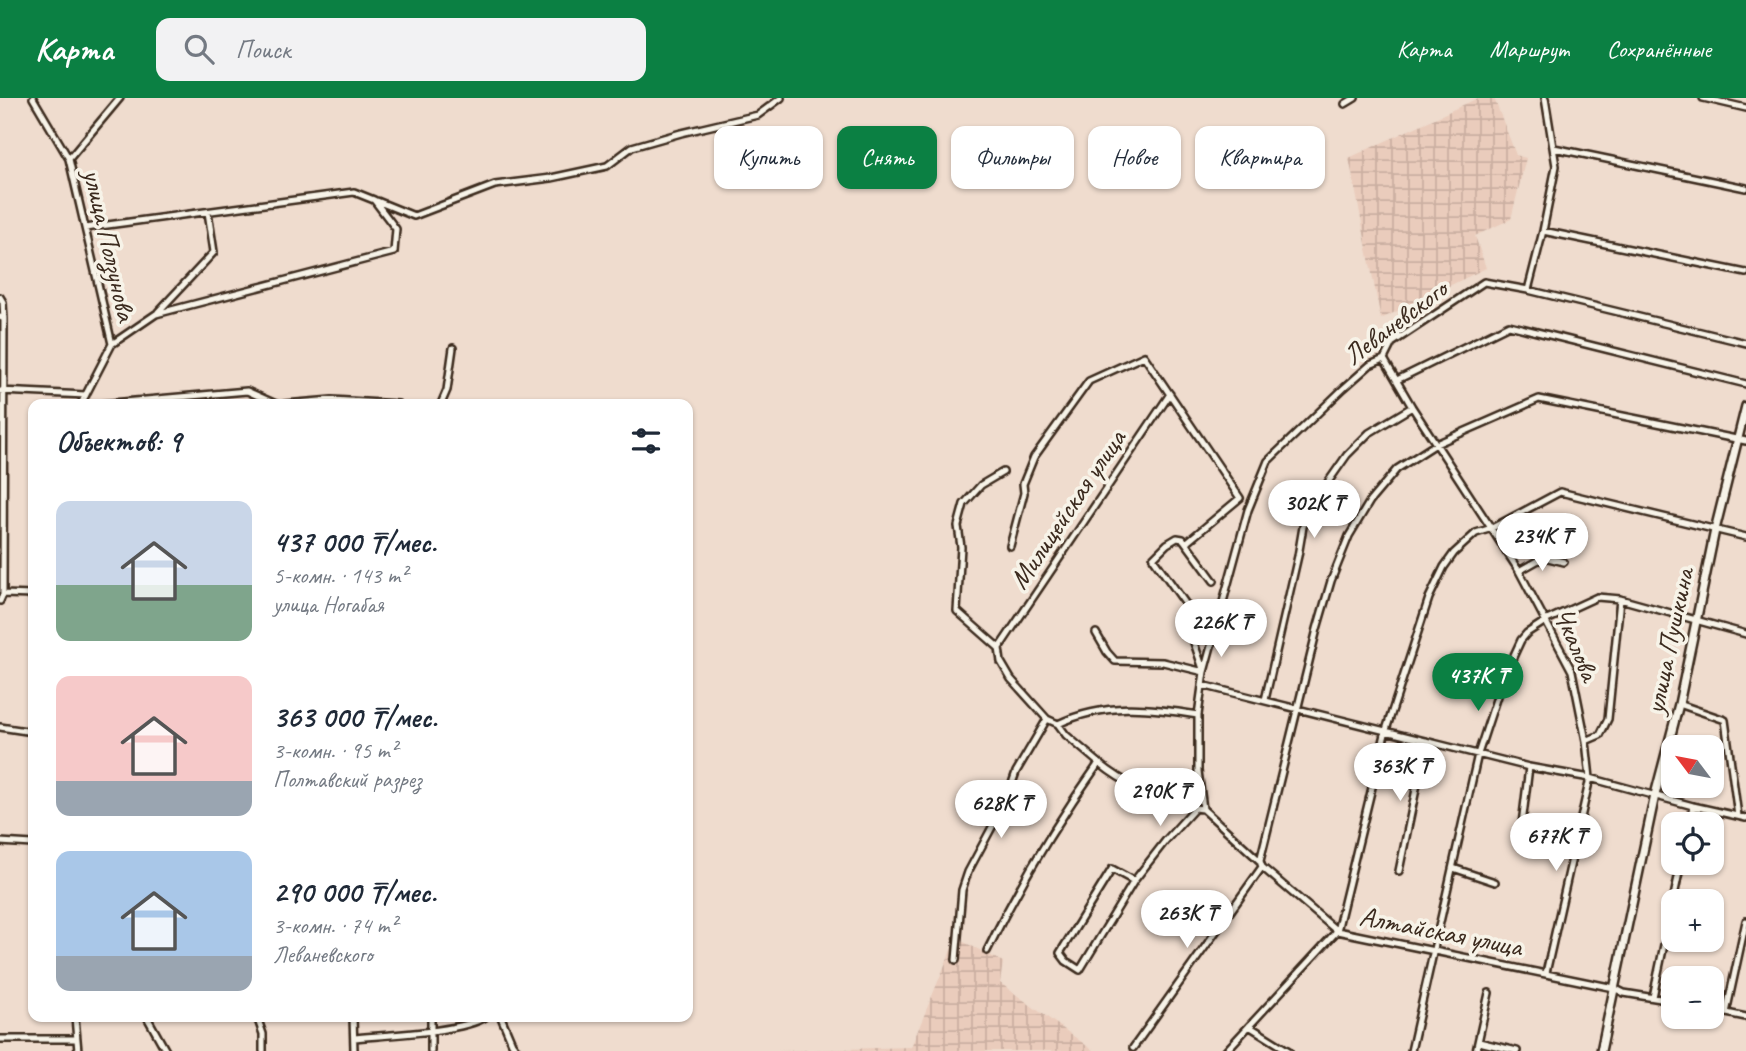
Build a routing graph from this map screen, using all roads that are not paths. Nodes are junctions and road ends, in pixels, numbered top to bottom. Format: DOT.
graph roads {
  1 [pos="33,98"];
  2 [pos="120,98"];
  3 [pos="781,98"];
  4 [pos="1356,98"];
  5 [pos="1545,98"];
  6 [pos="1703,98"];
  7 [pos="1345,104"];
  8 [pos="1746,107"];
  9 [pos="1554,148"];
  10 [pos="69,159"];
  11 [pos="1746,188"];
  12 [pos="374,201"];
  13 [pos="208,212"];
  14 [pos="85,228"];
  15 [pos="1543,231"];
  16 [pos="1746,273"];
  17 [pos="1528,290"];
  18 [pos="0,297"];
  19 [pos="156,314"];
  20 [pos="2,318"];
  21 [pos="1746,343"];
  22 [pos="112,344"];
  23 [pos="453,348"];
  24 [pos="1144,356"];
  25 [pos="1384,359"];
  26 [pos="1397,380"];
  27 [pos="1746,384"];
  28 [pos="2,391"];
  29 [pos="1170,394"];
  30 [pos="86,395"];
  31 [pos="84,399"];
  32 [pos="157,399"];
  33 [pos="265,399"];
  34 [pos="443,399"];
  35 [pos="1746,406"];
  36 [pos="1412,407"];
  37 [pos="1742,440"];
  38 [pos="1436,444"];
  39 [pos="1003,472"];
  40 [pos="1492,528"];
  41 [pos="1715,530"];
  42 [pos="1746,537"];
  43 [pos="1186,543"];
  44 [pos="1010,546"];
  45 [pos="1564,562"];
  46 [pos="1519,571"];
  47 [pos="1214,580"];
  48 [pos="28,595"];
  49 [pos="1,598"];
  50 [pos="1620,599"];
  51 [pos="1695,619"];
  52 [pos="1546,620"];
  53 [pos="1096,633"];
  54 [pos="1746,634"];
  55 [pos="999,648"];
  56 [pos="1204,672"];
  57 [pos="1202,685"];
  58 [pos="1265,700"];
  59 [pos="1679,704"];
  60 [pos="1298,710"];
  61 [pos="1198,715"];
  62 [pos="1047,719"];
  63 [pos="1058,724"];
  64 [pos="0,727"];
  65 [pos="1387,730"];
  66 [pos="28,731"];
  67 [pos="1426,741"];
  68 [pos="1587,741"];
  69 [pos="1478,754"];
  70 [pos="1099,763"];
  71 [pos="1529,767"];
  72 [pos="1590,778"];
  73 [pos="1655,795"];
  74 [pos="1693,806"];
  75 [pos="1195,808"];
  76 [pos="1203,809"];
  77 [pos="1692,812"];
  78 [pos="1738,816"];
  79 [pos="1746,818"];
  80 [pos="1522,824"];
  81 [pos="0,842"];
  82 [pos="28,844"];
  83 [pos="1261,864"];
  84 [pos="1453,868"];
  85 [pos="1399,871"];
  86 [pos="1133,881"];
  87 [pos="1495,883"];
  88 [pos="1746,921"];
  89 [pos="1336,931"];
  90 [pos="986,951"];
  91 [pos="1435,951"];
  92 [pos="1662,952"];
  93 [pos="956,960"];
  94 [pos="1546,973"];
  95 [pos="1614,988"];
  96 [pos="1489,993"];
  97 [pos="1653,997"];
  98 [pos="1661,999"];
  99 [pos="1726,1013"];
  100 [pos="1746,1017"];
  101 [pos="75,1022"];
  102 [pos="150,1022"];
  103 [pos="259,1022"];
  104 [pos="353,1022"];
  105 [pos="431,1022"];
  106 [pos="477,1022"];
  107 [pos="503,1022"];
  108 [pos="1249,1026"];
  109 [pos="431,1030"];
  110 [pos="354,1038"];
  111 [pos="0,1039"];
  112 [pos="76,1039"];
  113 [pos="1479,1042"];
  114 [pos="1133,1048"];
  115 [pos="78,1051"];
  116 [pos="166,1051"];
  117 [pos="263,1051"];
  118 [pos="354,1051"];
  119 [pos="431,1051"];
  120 [pos="518,1051"];
  121 [pos="1226,1051"];
  122 [pos="1289,1051"];
  123 [pos="1411,1051"];
  124 [pos="1476,1051"];
  125 [pos="1517,1051"];
  126 [pos="1601,1051"];
  1 -- 10 [label="street, улица Ползунова"];
  2 -- 10 [label="street"];
  3 -- 12 [label="street"];
  4 -- 7 [label="street"];
  5 -- 9 [label="street"];
  6 -- 8 [label="street"];
  9 -- 11 [label="street"];
  9 -- 15 [label="street"];
  10 -- 14 [label="street, улица Ползунова"];
  12 -- 13 [label="street"];
  12 -- 19 [label="street"];
  13 -- 14 [label="street"];
  13 -- 19 [label="street"];
  14 -- 22 [label="street, улица Ползунова"];
  15 -- 16 [label="street"];
  15 -- 17 [label="street"];
  17 -- 21 [label="street, Леваневского"];
  17 -- 25 [label="street, Леваневского"];
  18 -- 20 [label="street"];
  19 -- 22 [label="street"];
  20 -- 28 [label="street"];
  22 -- 30 [label="street, улица Ползунова"];
  23 -- 34 [label="street"];
  24 -- 29 [label="street, Леваневского"];
  24 -- 44 [label="street, Милицейская улица"];
  25 -- 26 [label="street, Чкалова"];
  25 -- 56 [label="street, Леваневского"];
  26 -- 27 [label="street"];
  26 -- 36 [label="street, Чкалова"];
  28 -- 30 [label="street"];
  28 -- 49 [label="street"];
  29 -- 43 [label="street, Леваневского"];
  29 -- 55 [label="street, Милицейская улица"];
  30 -- 31 [label="street, улица Ползунова"];
  32 -- 33 [label="street"];
  35 -- 37 [label="street, улица Пушкина"];
  36 -- 38 [label="street, Чкалова"];
  36 -- 58 [label="street"];
  37 -- 38 [label="street"];
  37 -- 41 [label="street, улица Пушкина"];
  38 -- 40 [label="street, Чкалова"];
  38 -- 60 [label="street"];
  39 -- 55 [label="street, Милицейская улица"];
  40 -- 41 [label="street"];
  40 -- 46 [label="street, Чкалова"];
  40 -- 65 [label="street"];
  41 -- 42 [label="street"];
  41 -- 51 [label="street, улица Пушкина"];
  43 -- 47 [label="street"];
  43 -- 56 [label="street, Леваневского"];
  45 -- 46 [label="street"];
  46 -- 52 [label="street, Чкалова"];
  48 -- 49 [label="street"];
  50 -- 51 [label="street"];
  50 -- 52 [label="street"];
  50 -- 68 [label="street"];
  51 -- 54 [label="street"];
  51 -- 59 [label="street, улица Пушкина"];
  52 -- 68 [label="street, Чкалова"];
  52 -- 69 [label="street"];
  53 -- 56 [label="street"];
  55 -- 62 [label="street, Милицейская улица"];
  56 -- 57 [label="street, Леваневского"];
  57 -- 58 [label="street"];
  57 -- 61 [label="street, Леваневского"];
  58 -- 60 [label="street"];
  59 -- 73 [label="street, улица Пушкина"];
  59 -- 78 [label="street"];
  60 -- 65 [label="street"];
  60 -- 83 [label="street"];
  61 -- 63 [label="street"];
  61 -- 76 [label="street, Леваневского"];
  62 -- 63 [label="street"];
  62 -- 93 [label="street"];
  63 -- 70 [label="street"];
  64 -- 66 [label="street"];
  65 -- 67 [label="street"];
  65 -- 89 [label="street"];
  67 -- 69 [label="street"];
  67 -- 85 [label="street"];
  68 -- 72 [label="street, Чкалова"];
  69 -- 71 [label="street"];
  69 -- 84 [label="street"];
  70 -- 75 [label="street"];
  70 -- 90 [label="street"];
  71 -- 72 [label="street"];
  71 -- 80 [label="street"];
  72 -- 73 [label="street"];
  72 -- 94 [label="street, Чкалова"];
  73 -- 74 [label="street"];
  73 -- 95 [label="street, улица Пушкина"];
  74 -- 77 [label="street"];
  74 -- 78 [label="street"];
  75 -- 76 [label="street"];
  75 -- 86 [label="street"];
  76 -- 83 [label="street, Алтайская улица"];
  78 -- 79 [label="street"];
  81 -- 82 [label="street"];
  83 -- 89 [label="street, Алтайская улица"];
  83 -- 114 [label="street"];
  84 -- 87 [label="street"];
  84 -- 91 [label="street"];
  86 -- 86 [label="street"];
  88 -- 99 [label="street"];
  89 -- 91 [label="street, Алтайская улица"];
  89 -- 108 [label="street"];
  91 -- 94 [label="street, Алтайская улица"];
  91 -- 123 [label="street"];
  92 -- 97 [label="street"];
  94 -- 95 [label="street, Алтайская улица"];
  95 -- 97 [label="street, Алтайская улица"];
  95 -- 126 [label="street, улица Пушкина"];
  96 -- 113 [label="street"];
  97 -- 98 [label="street, Алтайская улица"];
  99 -- 100 [label="street"];
  101 -- 112 [label="street"];
  102 -- 116 [label="street"];
  103 -- 117 [label="street"];
  104 -- 110 [label="street"];
  105 -- 109 [label="street"];
  106 -- 109 [label="street"];
  107 -- 120 [label="street"];
  108 -- 121 [label="street"];
  108 -- 122 [label="street"];
  109 -- 110 [label="street"];
  109 -- 119 [label="street"];
  110 -- 118 [label="street"];
  111 -- 112 [label="street"];
  112 -- 115 [label="street"];
  113 -- 124 [label="street"];
  113 -- 125 [label="street"];
}
